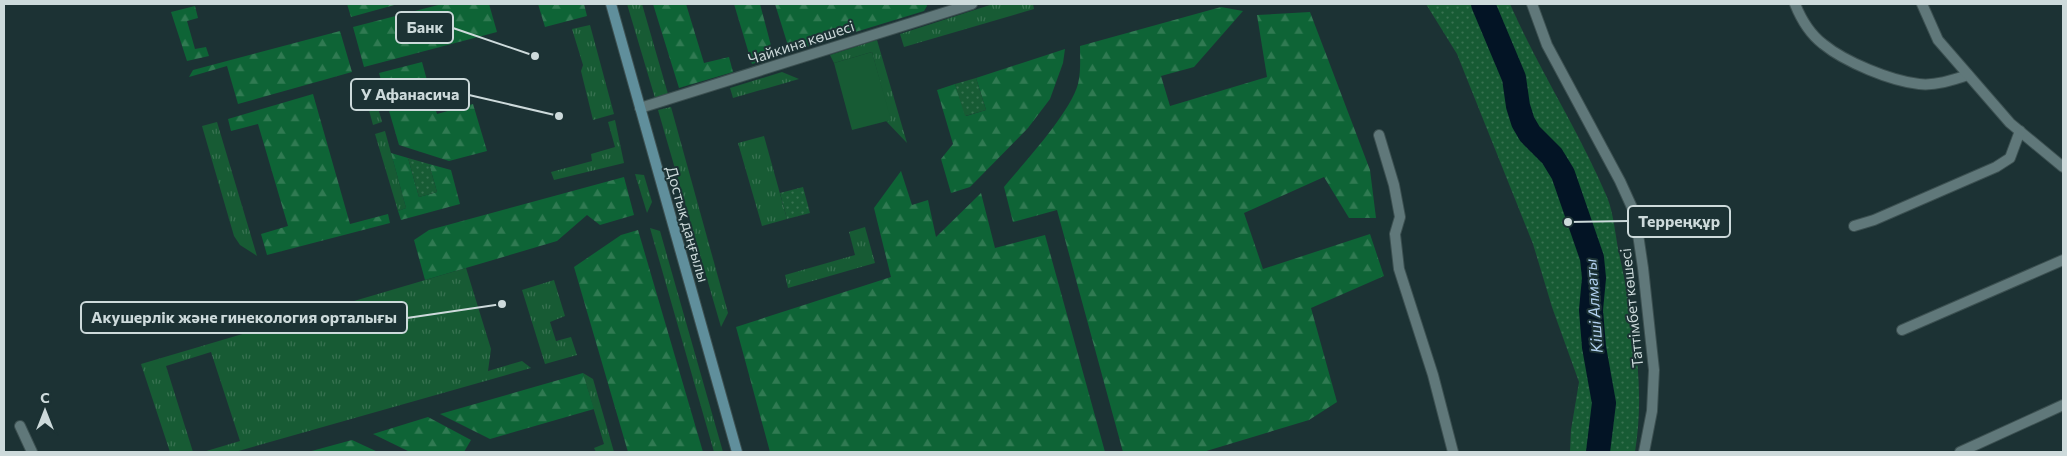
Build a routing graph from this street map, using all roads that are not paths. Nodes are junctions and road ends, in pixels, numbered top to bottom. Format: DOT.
graph roads {
  1 [pos="611,4"];
  2 [pos="972,4"];
  3 [pos="1532,4"];
  4 [pos="1795,4"];
  5 [pos="1922,4"];
  6 [pos="1968,75"];
  7 [pos="640,108"];
  8 [pos="2020,132"];
  9 [pos="1379,136"];
  10 [pos="2063,167"];
  11 [pos="1854,226"];
  12 [pos="2063,260"];
  13 [pos="1902,330"];
  14 [pos="2063,405"];
  15 [pos="20,426"];
  16 [pos="32,452"];
  17 [pos="737,452"];
  18 [pos="1453,452"];
  19 [pos="1644,452"];
  20 [pos="1960,452"];
  1 -- 7 [label="main road, Достық даңғылы"];
  2 -- 7 [label="street, Чайкина көшесі"];
  3 -- 19 [label="street, Таттімбет көшесі"];
  4 -- 6 [label="street"];
  5 -- 6 [label="street"];
  6 -- 8 [label="street"];
  7 -- 17 [label="main road, Достық даңғылы"];
  8 -- 10 [label="street"];
  8 -- 11 [label="street"];
  9 -- 18 [label="street"];
  12 -- 13 [label="street"];
  14 -- 20 [label="street"];
  15 -- 16 [label="street"];
}
